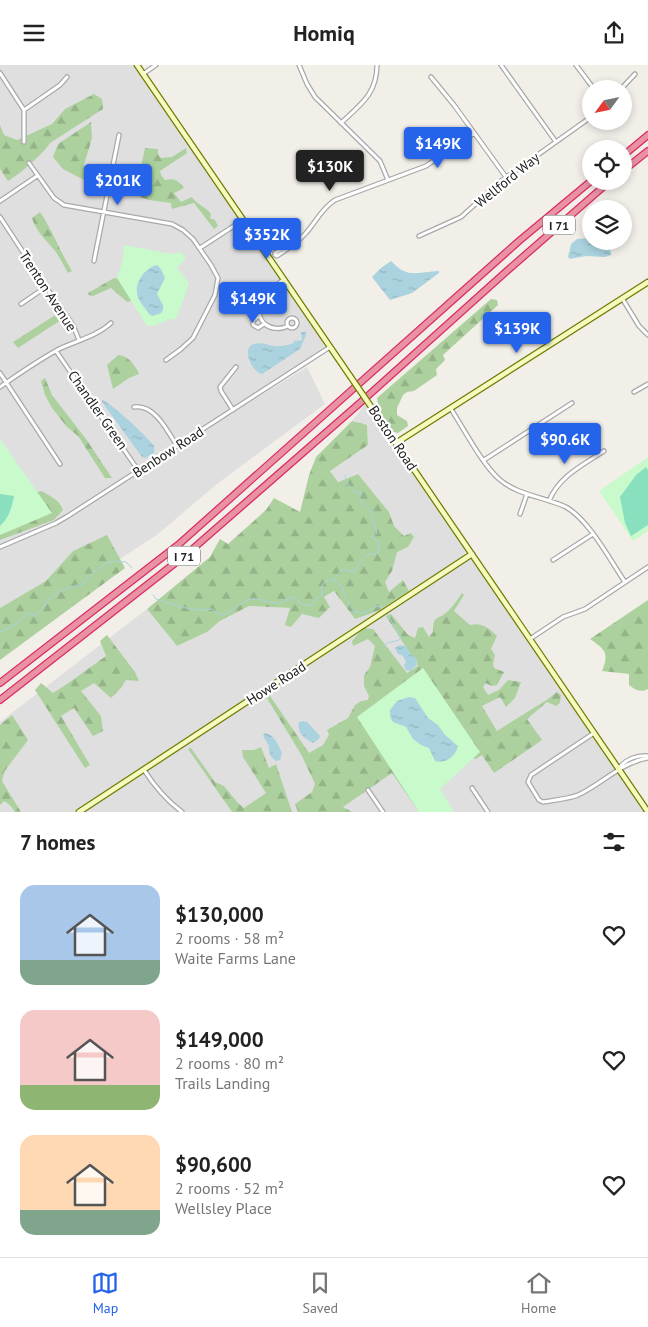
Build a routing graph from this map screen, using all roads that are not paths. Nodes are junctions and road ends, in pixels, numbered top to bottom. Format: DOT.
graph roads {
  1 [pos="137,65"];
  2 [pos="156,65"];
  3 [pos="299,65"];
  4 [pos="377,65"];
  5 [pos="501,65"];
  6 [pos="576,65"];
  7 [pos="0,73"];
  8 [pos="143,74"];
  9 [pos="635,74"];
  10 [pos="67,77"];
  11 [pos="431,77"];
  12 [pos="587,80"];
  13 [pos="629,80"];
  14 [pos="24,110"];
  15 [pos="341,123"];
  16 [pos="582,123"];
  17 [pos="474,133"];
  18 [pos="119,135"];
  19 [pos="648,135"];
  20 [pos="24,142"];
  21 [pos="556,142"];
  22 [pos="632,148"];
  23 [pos="648,151"];
  24 [pos="29,163"];
  25 [pos="632,164"];
  26 [pos="37,176"];
  27 [pos="506,177"];
  28 [pos="388,180"];
  29 [pos="582,189"];
  30 [pos="600,190"];
  31 [pos="0,201"];
  32 [pos="104,213"];
  33 [pos="0,217"];
  34 [pos="243,219"];
  35 [pos="419,236"];
  36 [pos="200,248"];
  37 [pos="270,259"];
  38 [pos="94,261"];
  39 [pos="285,281"];
  40 [pos="648,282"];
  41 [pos="46,287"];
  42 [pos="622,299"];
  43 [pos="21,303"];
  44 [pos="259,316"];
  45 [pos="111,323"];
  46 [pos="264,324"];
  47 [pos="288,326"];
  48 [pos="648,335"];
  49 [pos="79,340"];
  50 [pos="330,347"];
  51 [pos="56,351"];
  52 [pos="166,360"];
  53 [pos="236,367"];
  54 [pos="0,373"];
  55 [pos="6,383"];
  56 [pos="648,384"];
  57 [pos="0,387"];
  58 [pos="634,393"];
  59 [pos="572,403"];
  60 [pos="134,407"];
  61 [pos="451,409"];
  62 [pos="233,410"];
  63 [pos="396,443"];
  64 [pos="177,446"];
  65 [pos="604,451"];
  66 [pos="484,460"];
  67 [pos="60,464"];
  68 [pos="138,471"];
  69 [pos="527,493"];
  70 [pos="549,501"];
  71 [pos="520,514"];
  72 [pos="593,534"];
  73 [pos="0,547"];
  74 [pos="472,554"];
  75 [pos="553,561"];
  76 [pos="648,567"];
  77 [pos="625,582"];
  78 [pos="530,639"];
  79 [pos="0,683"];
  80 [pos="0,700"];
  81 [pos="595,733"];
  82 [pos="648,757"];
  83 [pos="619,769"];
  84 [pos="144,770"];
  85 [pos="472,788"];
  86 [pos="368,790"];
  87 [pos="88,809"];
  88 [pos="646,811"];
  89 [pos="79,812"];
  90 [pos="182,812"];
  91 [pos="383,812"];
  92 [pos="488,812"];
  1 -- 8 [label="street, Boston Road"];
  2 -- 8 [label="street"];
  3 -- 15 [label="street"];
  4 -- 15 [label="street"];
  5 -- 21 [label="street"];
  6 -- 12 [label="street"];
  7 -- 14 [label="street"];
  8 -- 34 [label="street, Boston Road"];
  9 -- 13 [label="street"];
  10 -- 14 [label="street"];
  11 -- 17 [label="street"];
  14 -- 20 [label="street"];
  15 -- 28 [label="street"];
  16 -- 21 [label="street, Wellford Way"];
  17 -- 27 [label="street"];
  17 -- 28 [label="street"];
  18 -- 32 [label="street"];
  19 -- 22 [label="highway"];
  21 -- 27 [label="street, Wellford Way"];
  23 -- 25 [label="highway"];
  24 -- 26 [label="street"];
  26 -- 31 [label="street"];
  26 -- 32 [label="street"];
  27 -- 35 [label="street, Wellford Way"];
  28 -- 37 [label="street"];
  29 -- 79 [label="highway, I 71"];
  30 -- 80 [label="highway, I 71"];
  32 -- 36 [label="street"];
  32 -- 38 [label="street"];
  33 -- 41 [label="street, Trenton Avenue"];
  34 -- 36 [label="street"];
  34 -- 37 [label="street, Boston Road"];
  36 -- 52 [label="street"];
  37 -- 39 [label="street, Boston Road"];
  39 -- 44 [label="street"];
  39 -- 50 [label="street, Boston Road"];
  40 -- 42 [label="street"];
  41 -- 43 [label="street"];
  41 -- 49 [label="street, Trenton Avenue"];
  42 -- 48 [label="street"];
  42 -- 61 [label="street"];
  44 -- 46 [label="street"];
  44 -- 46 [label="street"];
  45 -- 49 [label="street"];
  46 -- 47 [label="street"];
  49 -- 51 [label="street"];
  50 -- 62 [label="street, Benbow Road"];
  50 -- 63 [label="street, Boston Road, bridge"];
  51 -- 55 [label="street"];
  51 -- 68 [label="street, Chandler Green"];
  53 -- 62 [label="street"];
  54 -- 55 [label="street"];
  55 -- 57 [label="street"];
  55 -- 67 [label="street"];
  56 -- 58 [label="street"];
  59 -- 66 [label="street"];
  60 -- 64 [label="street"];
  61 -- 63 [label="street"];
  61 -- 66 [label="street"];
  62 -- 64 [label="street, Benbow Road"];
  63 -- 74 [label="street, Boston Road"];
  64 -- 68 [label="street, Benbow Road"];
  65 -- 70 [label="street"];
  66 -- 69 [label="street"];
  68 -- 73 [label="street, Benbow Road"];
  69 -- 70 [label="street"];
  69 -- 71 [label="street"];
  70 -- 72 [label="street"];
  72 -- 75 [label="street"];
  72 -- 77 [label="street"];
  74 -- 78 [label="street, Boston Road"];
  74 -- 84 [label="street, Howe Road"];
  76 -- 77 [label="street"];
  77 -- 78 [label="street"];
  78 -- 81 [label="street, Boston Road"];
  81 -- 83 [label="street, Boston Road"];
  81 -- 83 [label="street"];
  82 -- 83 [label="street"];
  83 -- 88 [label="street, Boston Road"];
  84 -- 87 [label="street, Howe Road"];
  84 -- 90 [label="street"];
  85 -- 92 [label="street"];
  86 -- 91 [label="street"];
  87 -- 89 [label="street, Howe Road"];
}
